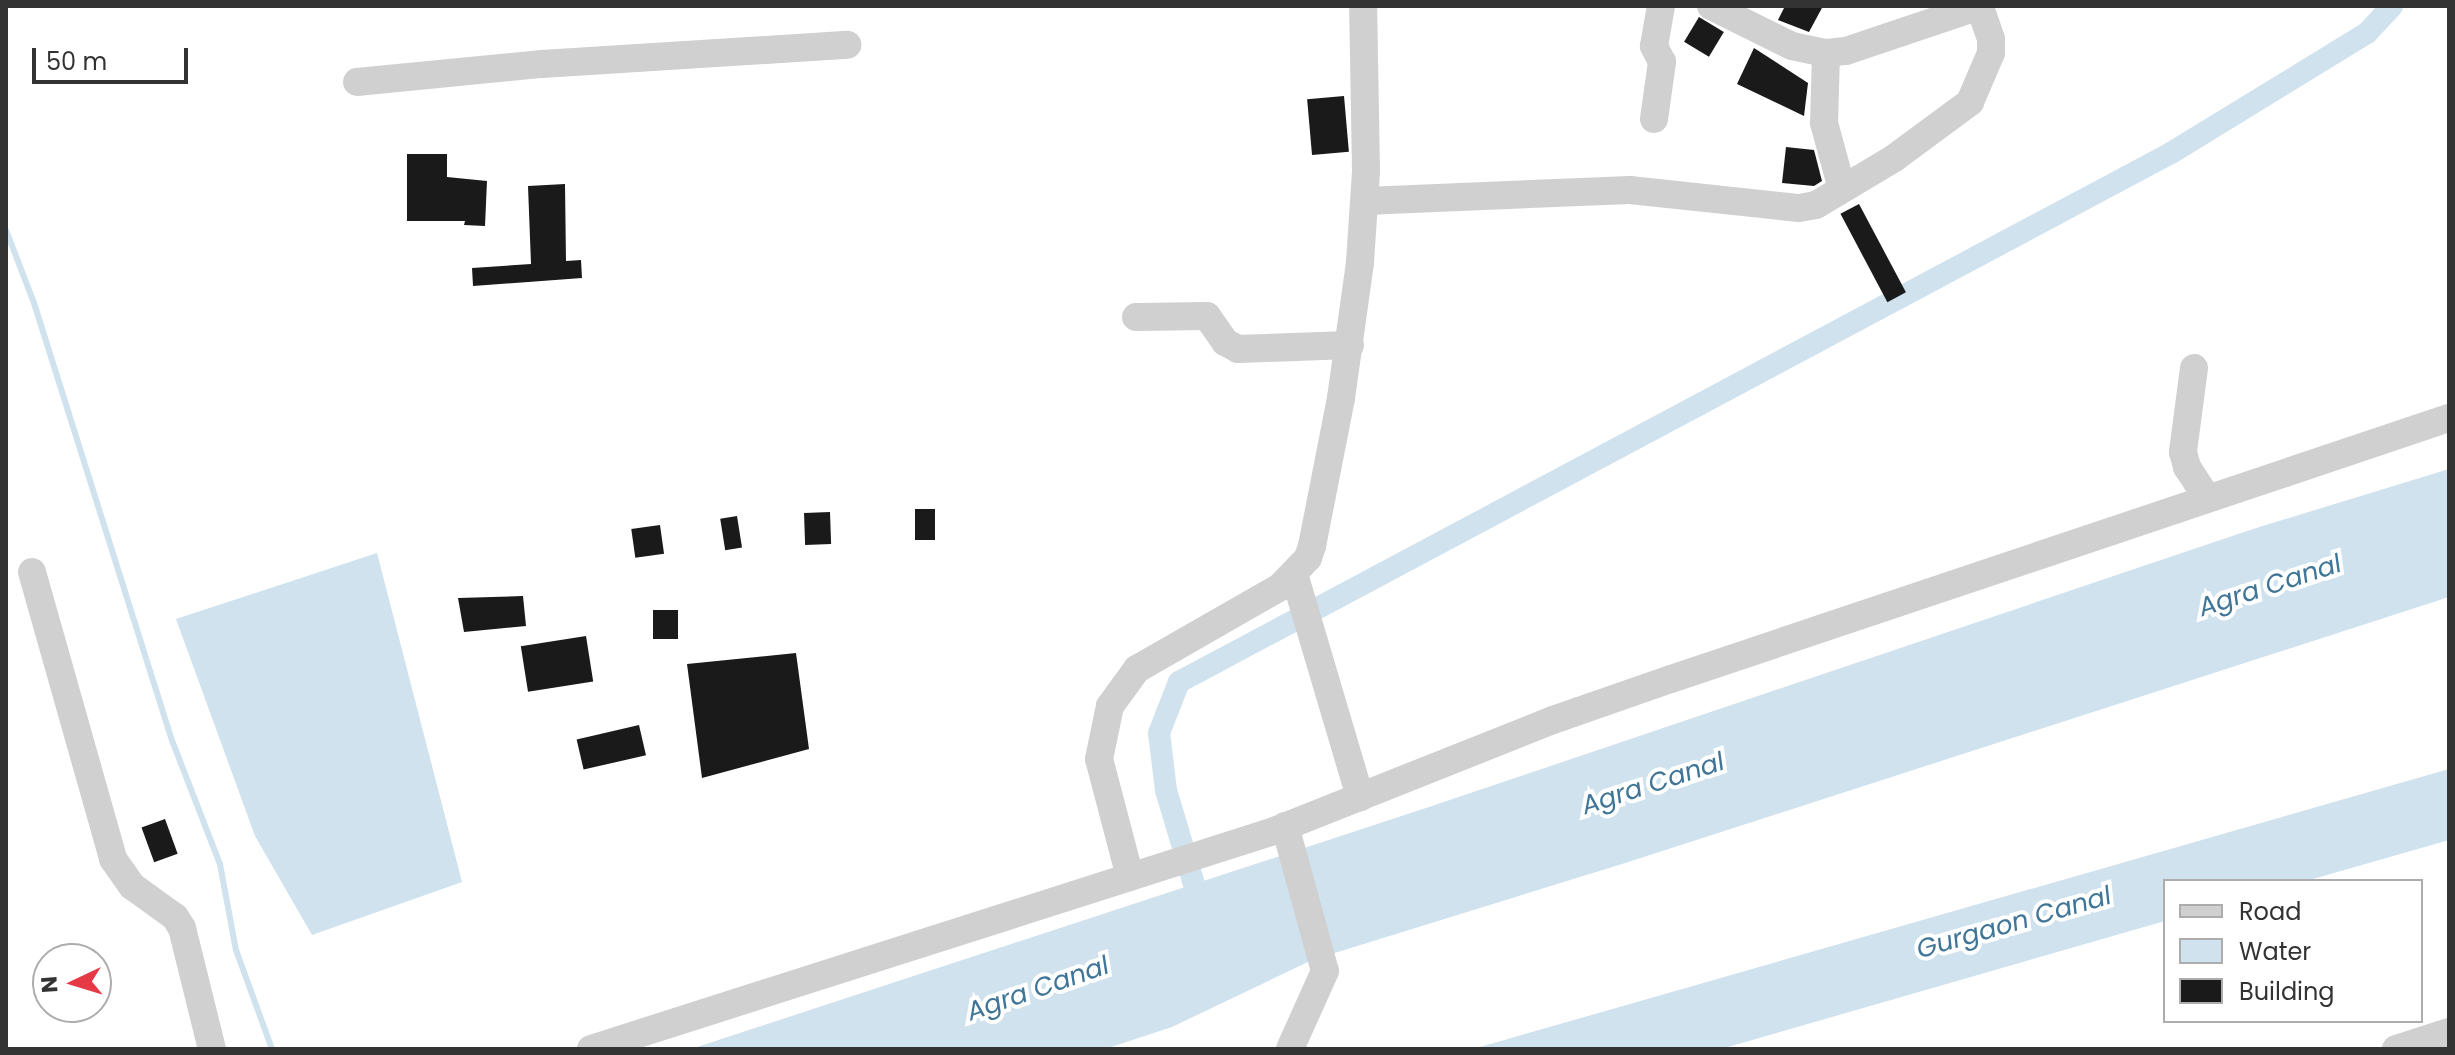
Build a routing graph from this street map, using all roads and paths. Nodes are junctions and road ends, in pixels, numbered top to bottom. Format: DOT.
graph roads {
  1 [pos="1363,6"];
  2 [pos="1661,6"];
  3 [pos="1711,6"];
  4 [pos="1980,6"];
  5 [pos="847,45"];
  6 [pos="1826,53"];
  7 [pos="357,82"];
  8 [pos="1654,119"];
  9 [pos="1842,189"];
  10 [pos="1365,201"];
  11 [pos="1136,317"];
  12 [pos="1350,345"];
  13 [pos="2194,368"];
  14 [pos="2449,418"];
  15 [pos="2207,498"];
  16 [pos="32,572"];
  17 [pos="1294,574"];
  18 [pos="1360,797"];
  19 [pos="1285,826"];
  20 [pos="1130,877"];
  21 [pos="2449,1032"];
  22 [pos="212,1049"];
  23 [pos="591,1049"];
  24 [pos="1290,1049"];
  25 [pos="2396,1049"];
  1 -- 10 [label="street"];
  2 -- 8 [label="street"];
  3 -- 6 [label="street"];
  4 -- 6 [label="street"];
  4 -- 9 [label="street"];
  5 -- 7 [label="street"];
  6 -- 9 [label="street"];
  9 -- 10 [label="street"];
  10 -- 12 [label="street"];
  11 -- 12 [label="street"];
  12 -- 17 [label="street"];
  13 -- 15 [label="street"];
  14 -- 15 [label="street"];
  15 -- 18 [label="street"];
  16 -- 22 [label="street"];
  17 -- 18 [label="street"];
  17 -- 20 [label="street"];
  18 -- 19 [label="street"];
  19 -- 20 [label="street"];
  19 -- 24 [label="street"];
  20 -- 23 [label="street"];
  21 -- 25 [label="street"];
}
